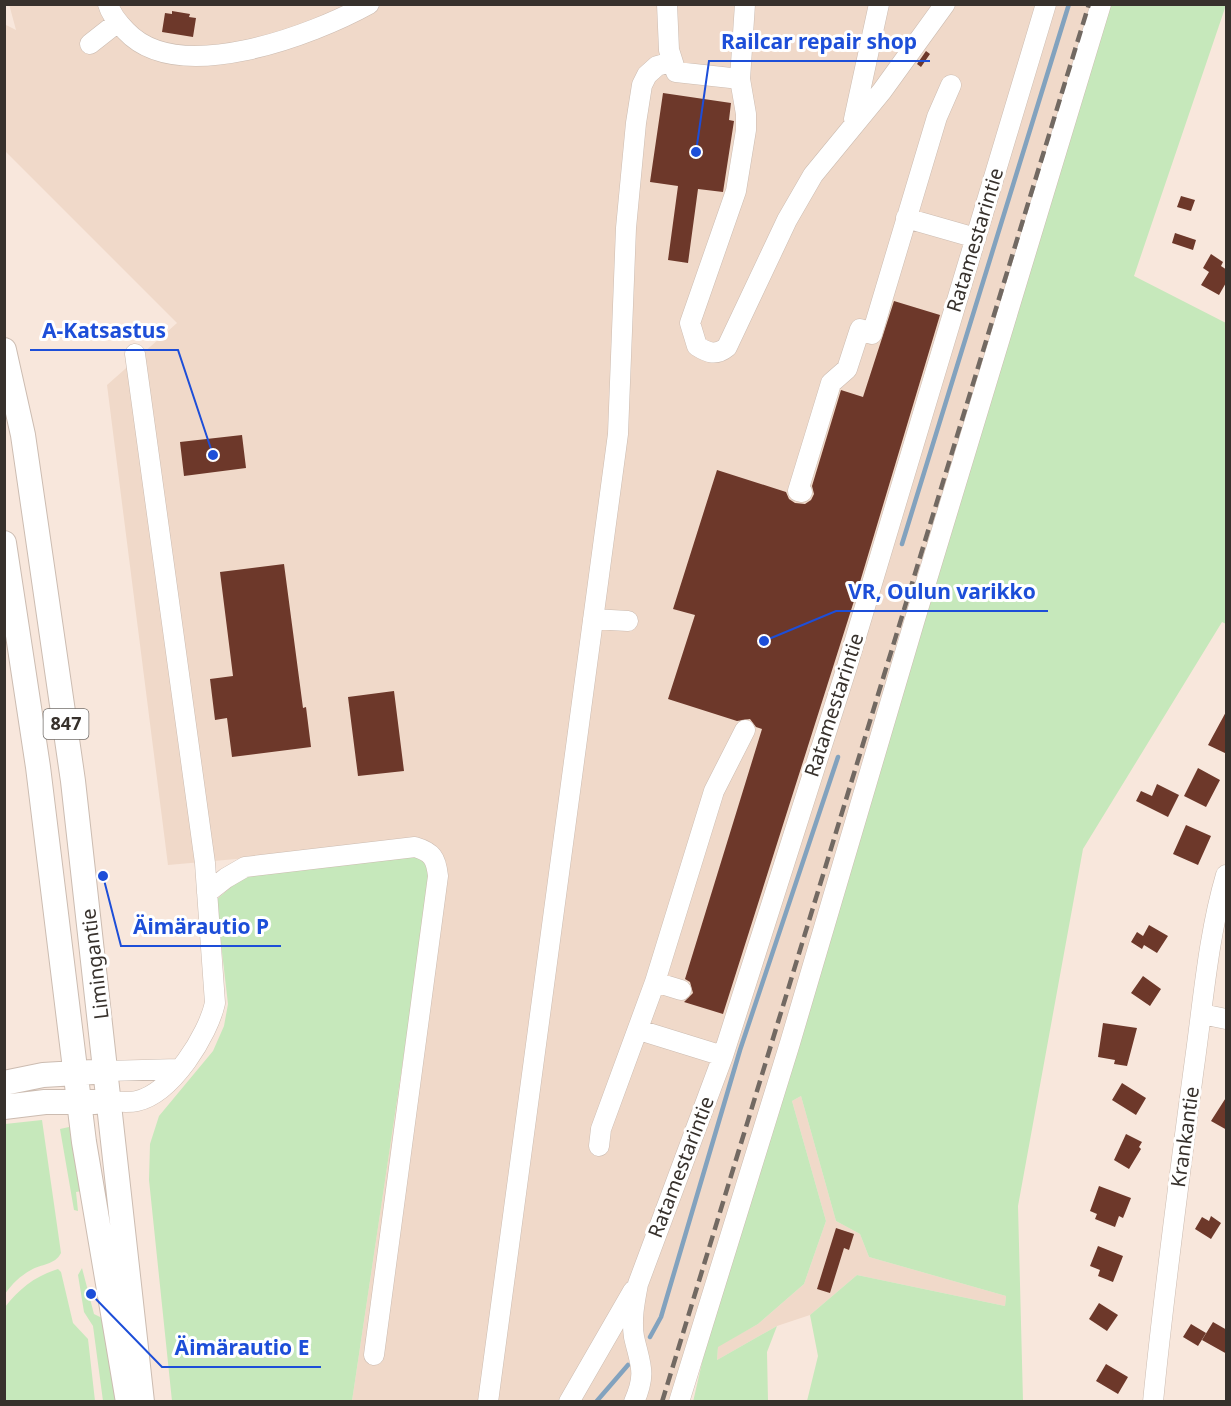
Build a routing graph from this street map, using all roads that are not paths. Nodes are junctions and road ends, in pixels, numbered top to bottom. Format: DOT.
graph roads {
  1 [pos="108,4"];
  2 [pos="369,4"];
  3 [pos="667,4"];
  4 [pos="745,4"];
  5 [pos="879,4"];
  6 [pos="945,4"];
  7 [pos="1046,4"];
  8 [pos="1101,4"];
  9 [pos="117,22"];
  10 [pos="90,44"];
  11 [pos="671,62"];
  12 [pos="740,79"];
  13 [pos="951,85"];
  14 [pos="853,123"];
  15 [pos="906,218"];
  16 [pos="976,238"];
  17 [pos="4,350"];
  18 [pos="135,354"];
  19 [pos="802,492"];
  20 [pos="4,543"];
  21 [pos="593,619"];
  22 [pos="628,621"];
  23 [pos="745,730"];
  24 [pos="1227,875"];
  25 [pos="207,893"];
  26 [pos="655,982"];
  27 [pos="681,990"];
  28 [pos="1202,1014"];
  29 [pos="1227,1019"];
  30 [pos="639,1030"];
  31 [pos="723,1056"];
  32 [pos="178,1069"];
  33 [pos="107,1071"];
  34 [pos="76,1073"];
  35 [pos="4,1083"];
  36 [pos="80,1102"];
  37 [pos="110,1102"];
  38 [pos="4,1107"];
  39 [pos="599,1146"];
  40 [pos="638,1284"];
  41 [pos="374,1354"];
  42 [pos="128,1401"];
  43 [pos="142,1401"];
  44 [pos="488,1401"];
  45 [pos="569,1401"];
  46 [pos="634,1401"];
  47 [pos="679,1401"];
  48 [pos="1153,1401"];
  1 -- 9 [label="street"];
  2 -- 9 [label="street"];
  3 -- 11 [label="street"];
  4 -- 12 [label="street"];
  5 -- 14 [label="street"];
  6 -- 14 [label="street"];
  7 -- 16 [label="street, Ratamestarintie"];
  8 -- 47 [label="street"];
  9 -- 10 [label="street"];
  11 -- 12 [label="street"];
  11 -- 21 [label="street"];
  12 -- 14 [label="street"];
  13 -- 15 [label="street"];
  15 -- 16 [label="street"];
  15 -- 19 [label="street"];
  16 -- 31 [label="street, Ratamestarintie"];
  17 -- 33 [label="main road, Limingantie / 847"];
  18 -- 25 [label="street"];
  20 -- 34 [label="main road, Limingantie / 847"];
  21 -- 22 [label="street"];
  21 -- 44 [label="street"];
  23 -- 26 [label="street"];
  24 -- 28 [label="street, Krankantie"];
  25 -- 32 [label="street"];
  25 -- 41 [label="street"];
  26 -- 27 [label="street"];
  26 -- 30 [label="street"];
  28 -- 29 [label="street"];
  28 -- 48 [label="street, Krankantie"];
  30 -- 31 [label="street"];
  30 -- 39 [label="street"];
  31 -- 40 [label="street, Ratamestarintie"];
  32 -- 33 [label="street"];
  32 -- 37 [label="street"];
  33 -- 34 [label="main road"];
  33 -- 37 [label="main road, Limingantie / 847"];
  34 -- 35 [label="main road"];
  34 -- 36 [label="main road, Limingantie / 847"];
  36 -- 37 [label="main road"];
  36 -- 38 [label="main road"];
  36 -- 42 [label="main road, Limingantie / 847"];
  37 -- 43 [label="main road, Limingantie / 847"];
  40 -- 45 [label="street"];
  40 -- 46 [label="street, Ratamestarintie"];
}
